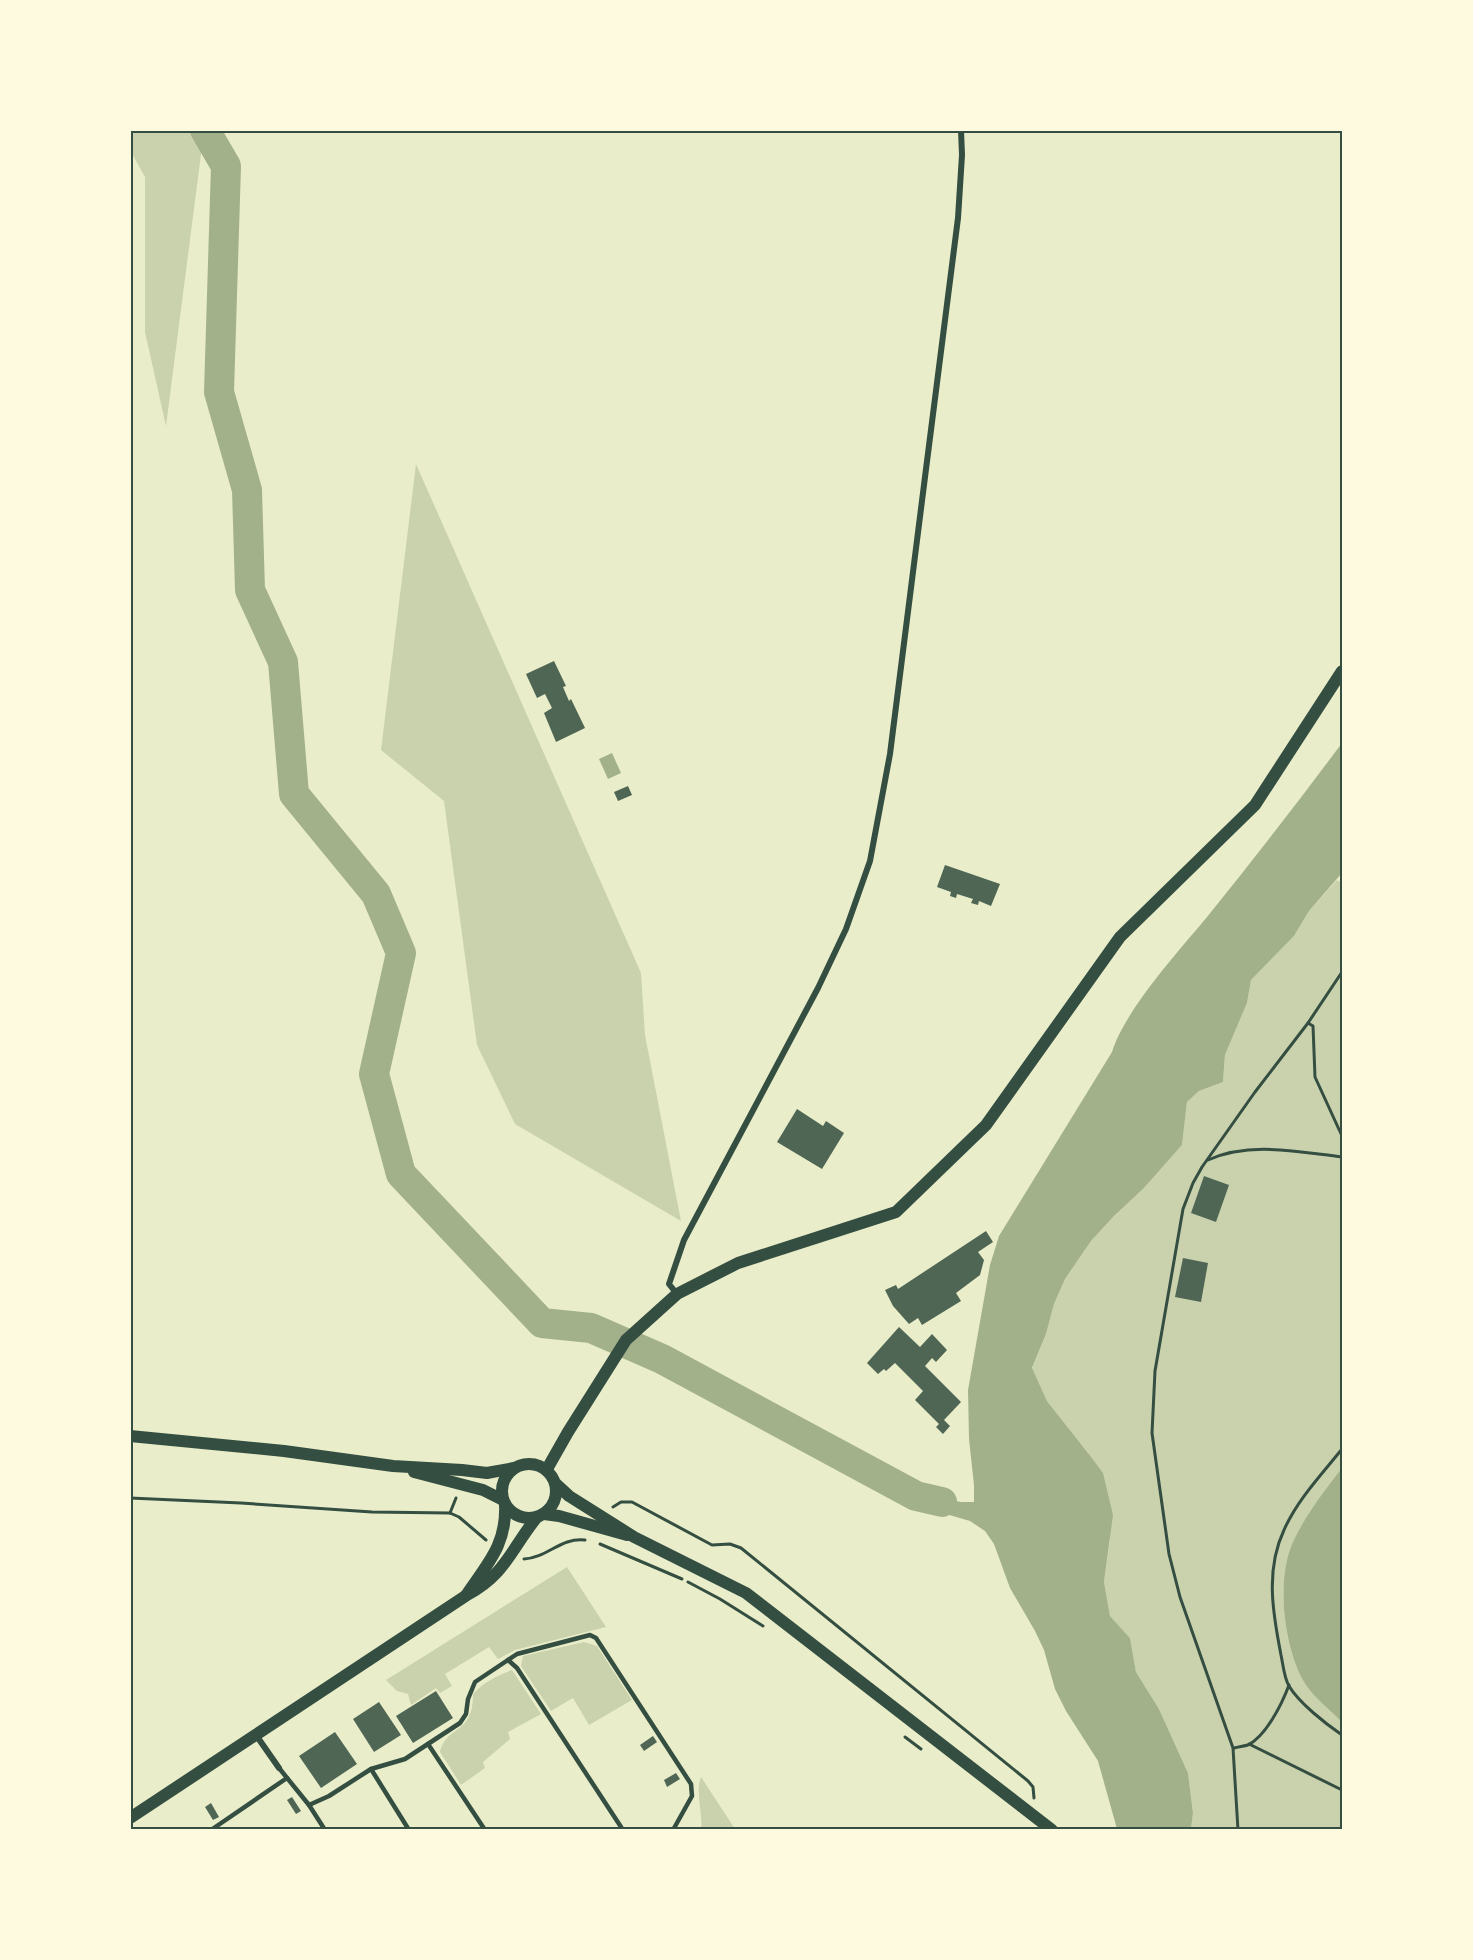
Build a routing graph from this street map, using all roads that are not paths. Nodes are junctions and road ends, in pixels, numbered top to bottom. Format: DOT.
graph roads {
  1 [pos="961,130"];
  2 [pos="1342,671"];
  3 [pos="677,1294"];
  4 [pos="130,1436"];
  5 [pos="393,1466"];
  6 [pos="514,1468"];
  7 [pos="547,1469"];
  8 [pos="556,1484"];
  9 [pos="504,1502"];
  10 [pos="540,1515"];
  11 [pos="634,1537"];
  12 [pos="467,1595"];
  13 [pos="508,1660"];
  14 [pos="256,1735"];
  15 [pos="428,1744"];
  16 [pos="279,1768"];
  17 [pos="371,1769"];
  18 [pos="287,1778"];
  19 [pos="309,1805"];
  20 [pos="130,1818"];
  21 [pos="211,1830"];
  22 [pos="325,1830"];
  23 [pos="409,1830"];
  24 [pos="485,1830"];
  25 [pos="623,1830"];
  26 [pos="673,1830"];
  27 [pos="1052,1830"];
  1 -- 3 [label="street"];
  2 -- 3 [label="main road"];
  3 -- 7 [label="main road"];
  4 -- 5 [label="main road"];
  5 -- 6 [label="main road"];
  5 -- 9 [label="main road"];
  6 -- 7 [label="main road"];
  6 -- 9 [label="main road"];
  7 -- 8 [label="main road"];
  8 -- 10 [label="main road"];
  8 -- 11 [label="main road"];
  9 -- 10 [label="main road"];
  9 -- 12 [label="main road"];
  10 -- 11 [label="main road"];
  10 -- 12 [label="main road"];
  11 -- 27 [label="main road"];
  12 -- 14 [label="main road"];
  13 -- 15 [label="lane"];
  13 -- 25 [label="lane"];
  13 -- 26 [label="lane"];
  14 -- 16 [label="street"];
  14 -- 20 [label="main road"];
  15 -- 17 [label="lane"];
  15 -- 24 [label="lane"];
  16 -- 18 [label="lane"];
  17 -- 19 [label="lane"];
  17 -- 23 [label="lane"];
  18 -- 19 [label="lane"];
  18 -- 21 [label="lane"];
  19 -- 22 [label="lane"];
}
